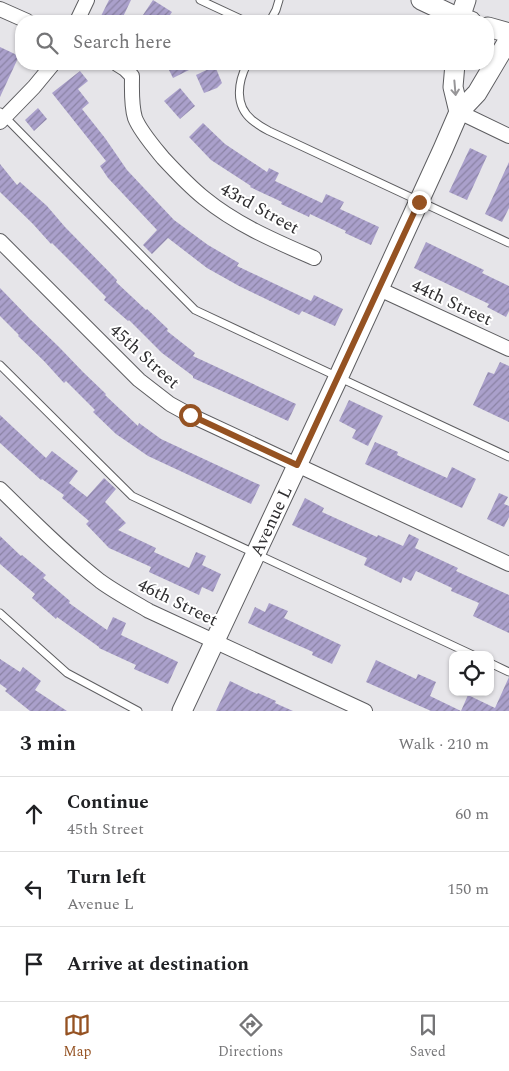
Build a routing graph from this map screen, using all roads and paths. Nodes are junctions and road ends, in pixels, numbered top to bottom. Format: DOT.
graph roads {
  1 [pos="87,0"];
  2 [pos="200,0"];
  3 [pos="279,0"];
  4 [pos="421,0"];
  5 [pos="466,0"];
  6 [pos="0,9"];
  7 [pos="80,15"];
  8 [pos="232,15"];
  9 [pos="273,15"];
  10 [pos="452,15"];
  11 [pos="464,15"];
  12 [pos="15,16"];
  13 [pos="494,28"];
  14 [pos="509,33"];
  15 [pos="509,39"];
  16 [pos="494,64"];
  17 [pos="48,70"];
  18 [pos="126,70"];
  19 [pos="244,70"];
  20 [pos="454,70"];
  21 [pos="491,70"];
  22 [pos="459,112"];
  23 [pos="2,117"];
  24 [pos="509,136"];
  25 [pos="419,202"];
  26 [pos="0,241"];
  27 [pos="509,244"];
  28 [pos="314,258"];
  29 [pos="379,289"];
  30 [pos="509,349"];
  31 [pos="0,364"];
  32 [pos="338,378"];
  33 [pos="509,457"];
  34 [pos="297,465"];
  35 [pos="0,489"];
  36 [pos="256,554"];
  37 [pos="509,564"];
  38 [pos="0,613"];
  39 [pos="215,641"];
  40 [pos="464,651"];
  41 [pos="494,665"];
  42 [pos="509,672"];
  43 [pos="138,711"];
  44 [pos="182,711"];
  45 [pos="365,711"];
  1 -- 7 [label="street"];
  2 -- 8 [label="lane"];
  3 -- 9 [label="lane"];
  4 -- 10 [label="street"];
  5 -- 11 [label="street"];
  6 -- 12 [label="street"];
  13 -- 14 [label="street"];
  15 -- 16 [label="street, Avenue L"];
  17 -- 23 [label="street"];
  18 -- 28 [label="street, 43rd Street"];
  19 -- 25 [label="lane"];
  20 -- 22 [label="street, one-way"];
  21 -- 22 [label="street, Avenue L"];
  22 -- 24 [label="street"];
  22 -- 25 [label="street, Avenue L"];
  23 -- 32 [label="lane"];
  25 -- 27 [label="lane"];
  25 -- 29 [label="street, Avenue L"];
  26 -- 34 [label="street, 45th Street"];
  29 -- 30 [label="street, 44th Street"];
  29 -- 32 [label="street, Avenue L"];
  31 -- 36 [label="lane"];
  32 -- 33 [label="lane"];
  32 -- 34 [label="street, Avenue L"];
  34 -- 36 [label="street, Avenue L"];
  34 -- 37 [label="street, 45th Street"];
  35 -- 39 [label="street, 46th Street"];
  36 -- 39 [label="street, Avenue L"];
  36 -- 40 [label="lane"];
  38 -- 43 [label="lane"];
  39 -- 44 [label="street, Avenue L"];
  39 -- 45 [label="street, 46th Street"];
  41 -- 42 [label="lane"];
}
